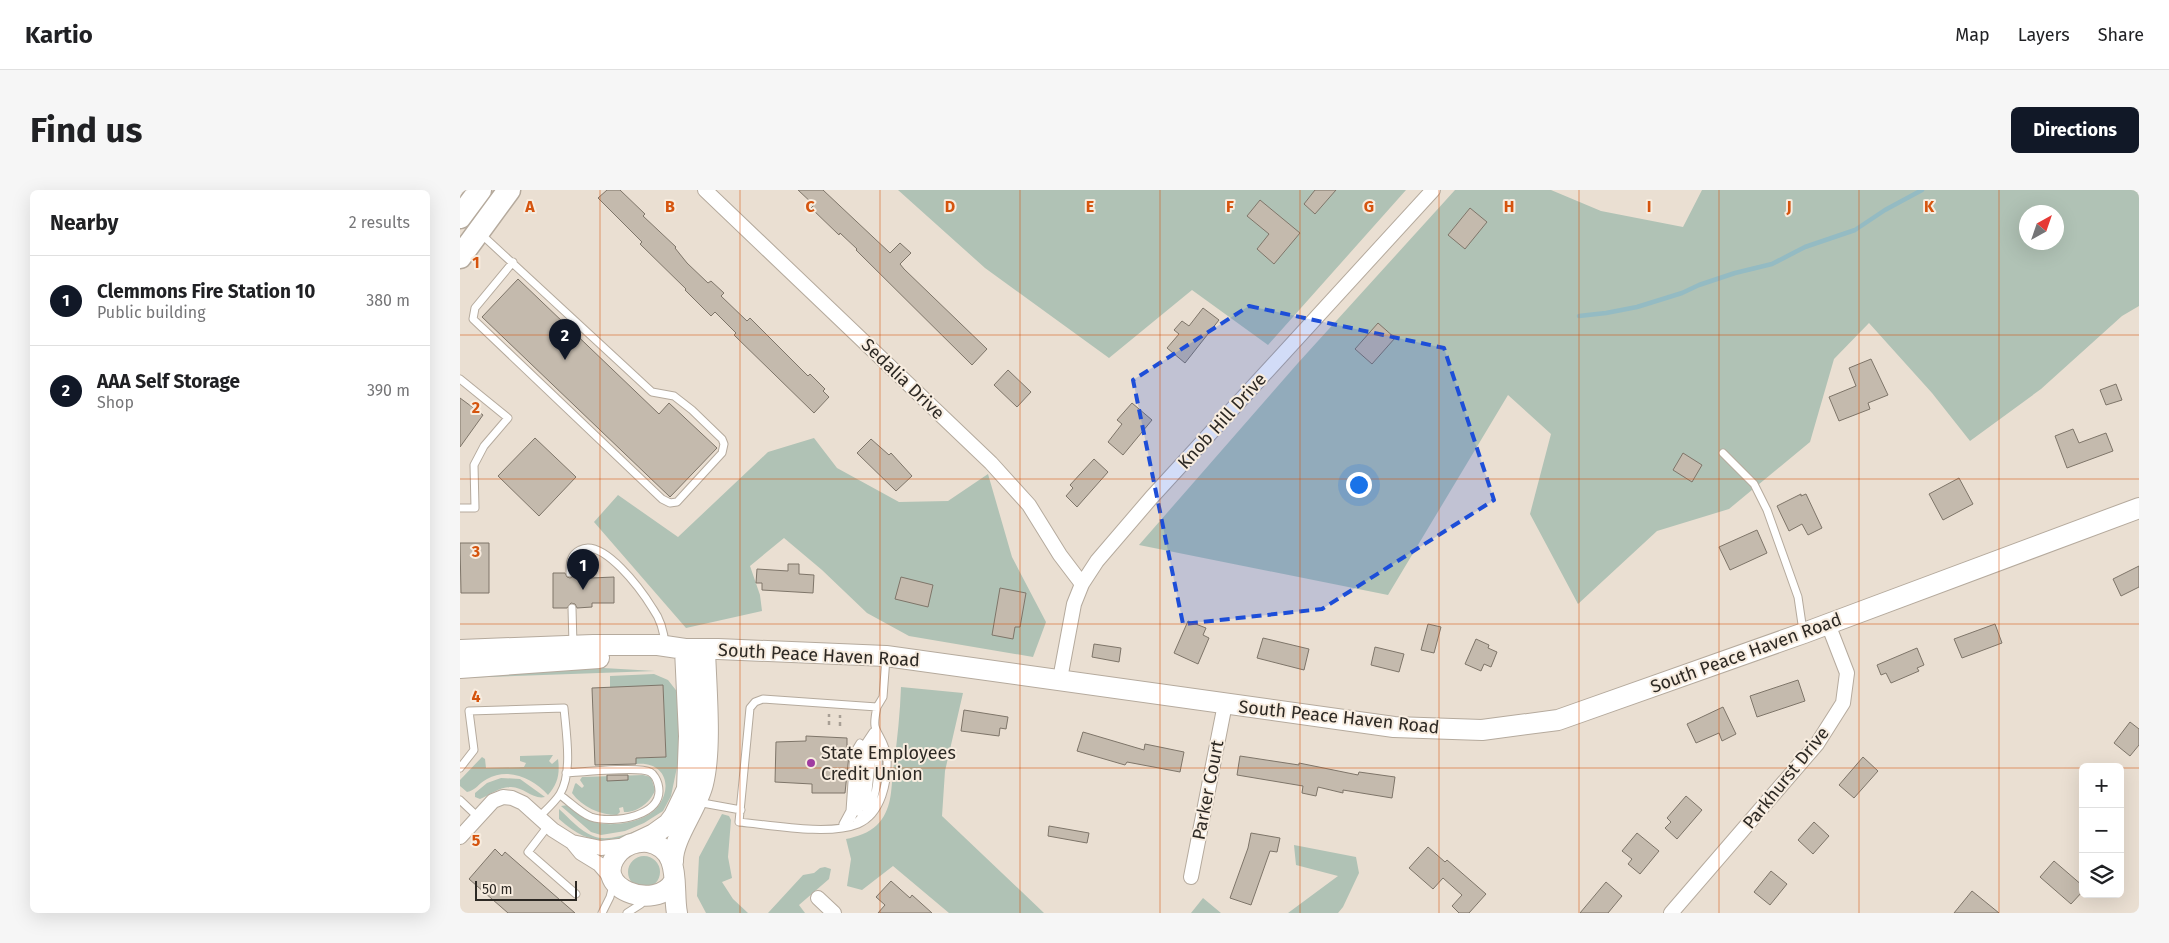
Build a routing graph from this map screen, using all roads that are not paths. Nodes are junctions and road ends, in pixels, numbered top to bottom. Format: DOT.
graph roads {
  1 [pos="480,190"];
  2 [pos="509,190"];
  3 [pos="705,190"];
  4 [pos="1433,190"];
  5 [pos="460,217"];
  6 [pos="478,232"];
  7 [pos="460,257"];
  8 [pos="513,262"];
  9 [pos="460,379"];
  10 [pos="1723,453"];
  11 [pos="460,508"];
  12 [pos="2139,508"];
  13 [pos="570,572"];
  14 [pos="1082,584"];
  15 [pos="572,608"];
  16 [pos="1828,624"];
  17 [pos="1804,633"];
  18 [pos="695,649"];
  19 [pos="460,650"];
  20 [pos="666,650"];
  21 [pos="573,653"];
  22 [pos="886,656"];
  23 [pos="460,668"];
  24 [pos="1060,679"];
  25 [pos="1225,704"];
  26 [pos="877,706"];
  27 [pos="874,730"];
  28 [pos="460,768"];
  29 [pos="566,773"];
  30 [pos="560,795"];
  31 [pos="460,800"];
  32 [pos="697,802"];
  33 [pos="740,810"];
  34 [pos="478,817"];
  35 [pos="544,822"];
  36 [pos="840,828"];
  37 [pos="460,837"];
  38 [pos="572,842"];
  39 [pos="633,843"];
  40 [pos="673,871"];
  41 [pos="1191,877"];
  42 [pos="613,881"];
  43 [pos="576,894"];
  44 [pos="818,898"];
  45 [pos="642,909"];
  46 [pos="602,913"];
  47 [pos="677,913"];
  48 [pos="834,913"];
  49 [pos="1671,913"];
  1 -- 5 [label="main road"];
  2 -- 6 [label="main road"];
  3 -- 14 [label="street, Sedalia Drive"];
  4 -- 14 [label="street, Knob Hill Drive"];
  6 -- 7 [label="main road"];
  6 -- 8 [label="lane"];
  8 -- 8 [label="lane"];
  9 -- 11 [label="lane"];
  10 -- 17 [label="lane"];
  12 -- 16 [label="main road, South Peace Haven Road"];
  13 -- 20 [label="lane"];
  14 -- 24 [label="street, Knob Hill Drive"];
  15 -- 21 [label="lane"];
  16 -- 17 [label="main road, South Peace Haven Road"];
  16 -- 49 [label="street, Parkhurst Drive"];
  17 -- 25 [label="main road, South Peace Haven Road"];
  18 -- 20 [label="main road, South Peace Haven Road"];
  18 -- 22 [label="main road, South Peace Haven Road"];
  18 -- 32 [label="main road"];
  18 -- 39 [label="main road"];
  19 -- 21 [label="main road, South Peace Haven Road"];
  20 -- 21 [label="main road, South Peace Haven Road"];
  21 -- 23 [label="main road, South Peace Haven Road"];
  22 -- 24 [label="main road, South Peace Haven Road"];
  22 -- 26 [label="lane"];
  24 -- 25 [label="main road, South Peace Haven Road"];
  25 -- 41 [label="street, Parker Court"];
  26 -- 27 [label="lane"];
  26 -- 33 [label="lane"];
  27 -- 36 [label="lane"];
  27 -- 36 [label="lane"];
  27 -- 36 [label="lane"];
  28 -- 29 [label="lane"];
  29 -- 30 [label="lane"];
  29 -- 30 [label="lane"];
  30 -- 35 [label="lane"];
  31 -- 34 [label="lane"];
  32 -- 33 [label="lane"];
  32 -- 40 [label="main road"];
  33 -- 36 [label="lane"];
  34 -- 35 [label="street"];
  34 -- 37 [label="street"];
  35 -- 38 [label="street"];
  35 -- 43 [label="lane"];
  38 -- 39 [label="street"];
  38 -- 42 [label="street"];
  39 -- 40 [label="main road"];
  39 -- 42 [label="main road"];
  40 -- 45 [label="main road"];
  40 -- 47 [label="main road"];
  42 -- 45 [label="main road"];
  42 -- 46 [label="lane"];
  44 -- 48 [label="street"];
}
